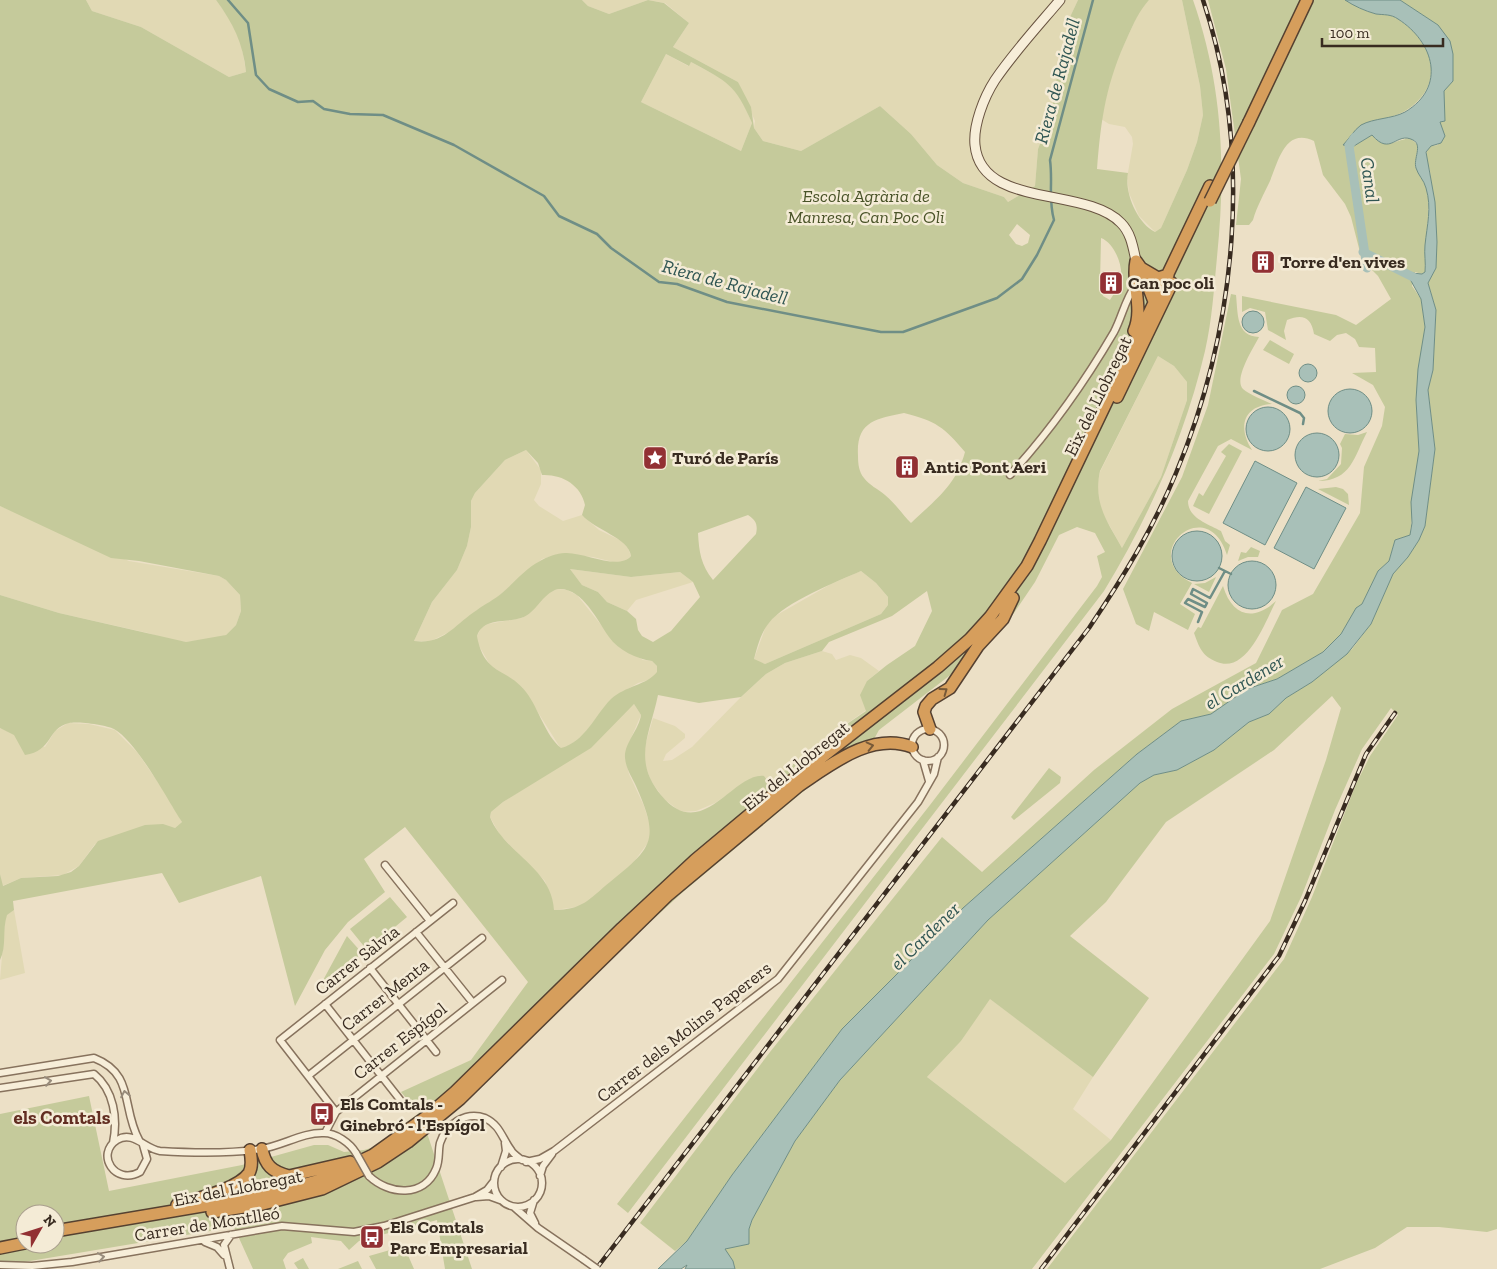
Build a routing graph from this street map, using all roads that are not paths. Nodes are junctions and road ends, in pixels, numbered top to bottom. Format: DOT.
graph roads {
  1 [pos="1060,0"];
  2 [pos="1302,0"];
  3 [pos="1308,0"];
  4 [pos="1290,29"];
  5 [pos="1247,117"];
  6 [pos="1138,264"];
  7 [pos="1171,276"];
  8 [pos="1135,289"];
  9 [pos="1155,302"];
  10 [pos="1138,345"];
  11 [pos="1010,475"];
  12 [pos="1013,598"];
  13 [pos="930,729"];
  14 [pos="912,747"];
  15 [pos="938,757"];
  16 [pos="923,760"];
  17 [pos="929,783"];
  18 [pos="797,786"];
  19 [pos="385,864"];
  20 [pos="453,903"];
  21 [pos="430,921"];
  22 [pos="416,932"];
  23 [pos="482,938"];
  24 [pos="370,968"];
  25 [pos="445,968"];
  26 [pos="502,980"];
  27 [pos="473,1003"];
  28 [pos="325,1004"];
  29 [pos="398,1004"];
  30 [pos="353,1040"];
  31 [pos="427,1040"];
  32 [pos="436,1052"];
  33 [pos="0,1073"];
  34 [pos="308,1076"];
  35 [pos="381,1076"];
  36 [pos="0,1088"];
  37 [pos="405,1106"];
  38 [pos="336,1112"];
  39 [pos="325,1133"];
  40 [pos="505,1140"];
  41 [pos="141,1142"];
  42 [pos="113,1144"];
  43 [pos="256,1149"];
  44 [pos="160,1152"];
  45 [pos="554,1152"];
  46 [pos="358,1158"];
  47 [pos="147,1159"];
  48 [pos="524,1161"];
  49 [pos="267,1165"];
  50 [pos="501,1166"];
  51 [pos="251,1169"];
  52 [pos="540,1176"];
  53 [pos="494,1181"];
  54 [pos="475,1197"];
  55 [pos="534,1200"];
  56 [pos="501,1201"];
  57 [pos="512,1207"];
  58 [pos="150,1215"];
  59 [pos="538,1228"];
  60 [pos="65,1229"];
  61 [pos="231,1235"];
  62 [pos="65,1236"];
  63 [pos="15,1238"];
  64 [pos="0,1241"];
  65 [pos="201,1241"];
  66 [pos="15,1246"];
  67 [pos="0,1248"];
  68 [pos="225,1256"];
  69 [pos="58,1262"];
  70 [pos="0,1265"];
  71 [pos="37,1269"];
  72 [pos="230,1269"];
  73 [pos="597,1269"];
  1 -- 6 [label="street"];
  2 -- 4 [label="highway"];
  3 -- 4 [label="highway"];
  4 -- 5 [label="highway, Eix del Llobregat"];
  5 -- 7 [label="highway, Eix del Llobregat, bridge"];
  5 -- 7 [label="highway, Eix del Llobregat"];
  6 -- 7 [label="highway"];
  6 -- 8 [label="highway"];
  6 -- 9 [label="highway"];
  7 -- 9 [label="highway"];
  7 -- 10 [label="highway, Eix del Llobregat"];
  8 -- 9 [label="highway"];
  8 -- 10 [label="highway"];
  8 -- 11 [label="street"];
  9 -- 10 [label="highway"];
  10 -- 12 [label="highway, Eix del Llobregat"];
  10 -- 46 [label="highway, Eix del Llobregat"];
  13 -- 12 [label="highway, one-way"];
  12 -- 18 [label="highway, Eix del Llobregat"];
  13 -- 14 [label="street"];
  13 -- 15 [label="street"];
  14 -- 16 [label="street"];
  18 -- 14 [label="highway, one-way"];
  15 -- 16 [label="street"];
  15 -- 17 [label="street, Carrer dels Molins Paperers"];
  16 -- 17 [label="street"];
  17 -- 45 [label="street, Carrer dels Molins Paperers"];
  18 -- 62 [label="highway, Eix del Llobregat"];
  19 -- 21 [label="street"];
  20 -- 21 [label="street, Carrer Sàlvia"];
  21 -- 22 [label="street, Carrer Sàlvia"];
  22 -- 24 [label="street, Carrer Sàlvia"];
  22 -- 25 [label="street"];
  23 -- 25 [label="street, Carrer Menta"];
  24 -- 28 [label="street, Carrer Sàlvia"];
  24 -- 29 [label="street"];
  25 -- 27 [label="street"];
  25 -- 29 [label="street, Carrer Menta"];
  26 -- 27 [label="street, Carrer Espígol"];
  27 -- 31 [label="street, Carrer Espígol"];
  28 -- 30 [label="street"];
  28 -- 34 [label="street, Carrer Sàlvia"];
  29 -- 30 [label="street, Carrer Menta"];
  29 -- 31 [label="street"];
  30 -- 34 [label="street, Carrer Menta"];
  30 -- 35 [label="street"];
  31 -- 32 [label="street"];
  31 -- 35 [label="street, Carrer Espígol"];
  41 -- 33 [label="street, one-way"];
  34 -- 38 [label="street"];
  35 -- 37 [label="street"];
  35 -- 38 [label="street, Carrer Espígol"];
  36 -- 42 [label="street, one-way"];
  38 -- 39 [label="street, Carrer Espígol"];
  39 -- 43 [label="street"];
  39 -- 46 [label="street"];
  40 -- 46 [label="street, bridge"];
  40 -- 48 [label="street"];
  40 -- 50 [label="street"];
  41 -- 42 [label="street"];
  41 -- 44 [label="street"];
  41 -- 47 [label="street"];
  42 -- 47 [label="street"];
  43 -- 44 [label="street"];
  43 -- 49 [label="highway"];
  43 -- 51 [label="highway"];
  44 -- 47 [label="street"];
  45 -- 48 [label="street, Carrer dels Molins Paperers"];
  45 -- 52 [label="street, Carrer dels Molins Paperers"];
  46 -- 49 [label="highway"];
  46 -- 58 [label="highway, Eix del Llobregat"];
  48 -- 50 [label="street"];
  48 -- 52 [label="street"];
  49 -- 51 [label="highway"];
  50 -- 53 [label="street"];
  51 -- 58 [label="highway"];
  52 -- 55 [label="street"];
  53 -- 54 [label="street, Carrer de Montlleó"];
  53 -- 56 [label="street"];
  54 -- 56 [label="street, Carrer de Montlleó"];
  54 -- 61 [label="street, Carrer de Montlleó"];
  55 -- 57 [label="street"];
  55 -- 59 [label="street"];
  56 -- 57 [label="street"];
  57 -- 59 [label="street"];
  58 -- 60 [label="highway, Eix del Llobregat"];
  59 -- 73 [label="street, bridge"];
  61 -- 65 [label="street, Carrer de Montlleó"];
  61 -- 68 [label="street"];
  63 -- 64 [label="highway"];
  65 -- 68 [label="street"];
  69 -- 65 [label="street, Carrer de Montlleó, one-way"];
  66 -- 67 [label="highway"];
  68 -- 72 [label="street"];
  69 -- 70 [label="street, Carrer de Montlleó"];
  69 -- 71 [label="street"];
}
